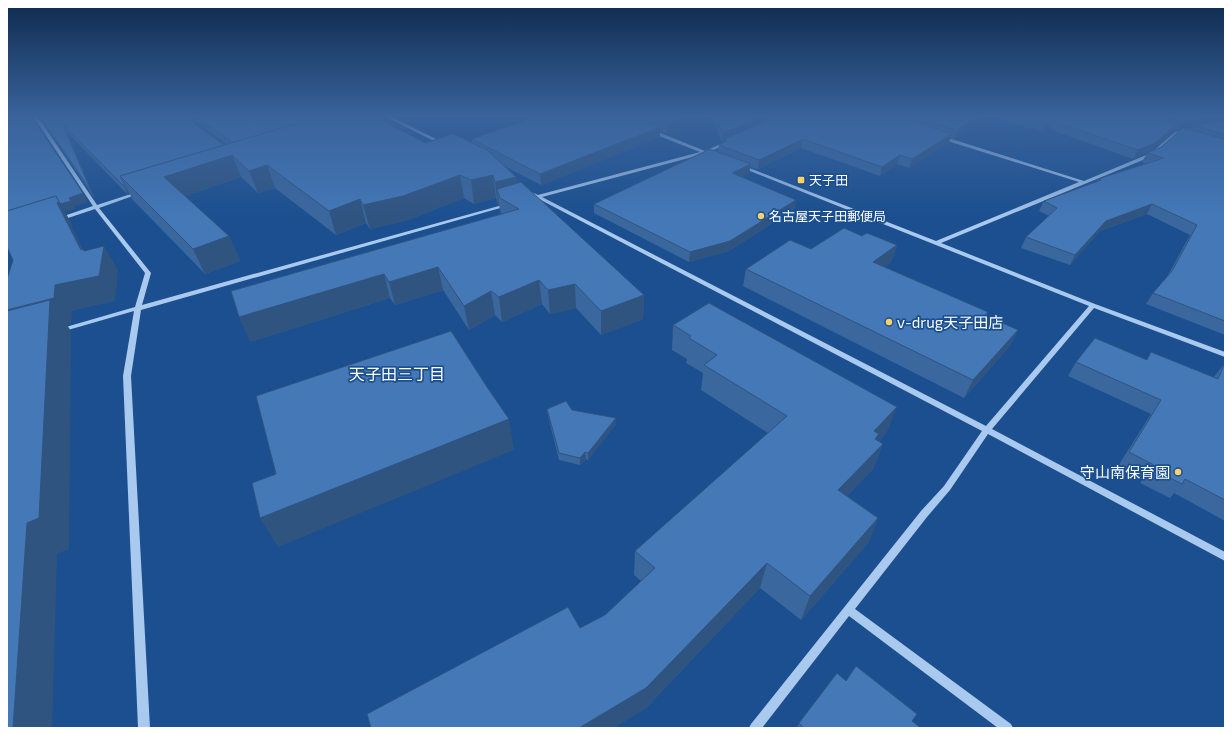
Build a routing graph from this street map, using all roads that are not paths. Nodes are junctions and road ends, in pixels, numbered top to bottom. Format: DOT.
graph roads {
  1 [pos="58,150"];
  2 [pos="701,150"];
  3 [pos="709,150"];
  4 [pos="981,150"];
  5 [pos="1157,150"];
  6 [pos="705,152"];
  7 [pos="713,155"];
  8 [pos="735,164"];
  9 [pos="1083,182"];
  10 [pos="525,189"];
  11 [pos="148,191"];
  12 [pos="537,197"];
  13 [pos="530,199"];
  14 [pos="515,203"];
  15 [pos="96,207"];
  16 [pos="52,221"];
  17 [pos="936,243"];
  18 [pos="1093,305"];
  19 [pos="138,308"];
  20 [pos="51,333"];
  21 [pos="1225,355"];
  22 [pos="987,430"];
  23 [pos="1225,557"];
  24 [pos="849,610"];
  25 [pos="144,728"];
  26 [pos="755,728"];
  27 [pos="1007,728"];
  1 -- 15 [label="street"];
  2 -- 6 [label="street"];
  3 -- 6 [label="street"];
  4 -- 9 [label="street"];
  5 -- 9 [label="street"];
  6 -- 7 [label="street"];
  6 -- 12 [label="street"];
  8 -- 17 [label="street"];
  9 -- 17 [label="street"];
  10 -- 12 [label="street"];
  11 -- 15 [label="street"];
  12 -- 13 [label="street"];
  12 -- 22 [label="street"];
  14 -- 19 [label="street"];
  15 -- 16 [label="street"];
  15 -- 19 [label="street"];
  17 -- 18 [label="street"];
  18 -- 21 [label="street"];
  18 -- 22 [label="street"];
  19 -- 20 [label="street"];
  19 -- 25 [label="street"];
  22 -- 23 [label="street"];
  22 -- 24 [label="street"];
  24 -- 26 [label="street"];
  24 -- 27 [label="street"];
}
